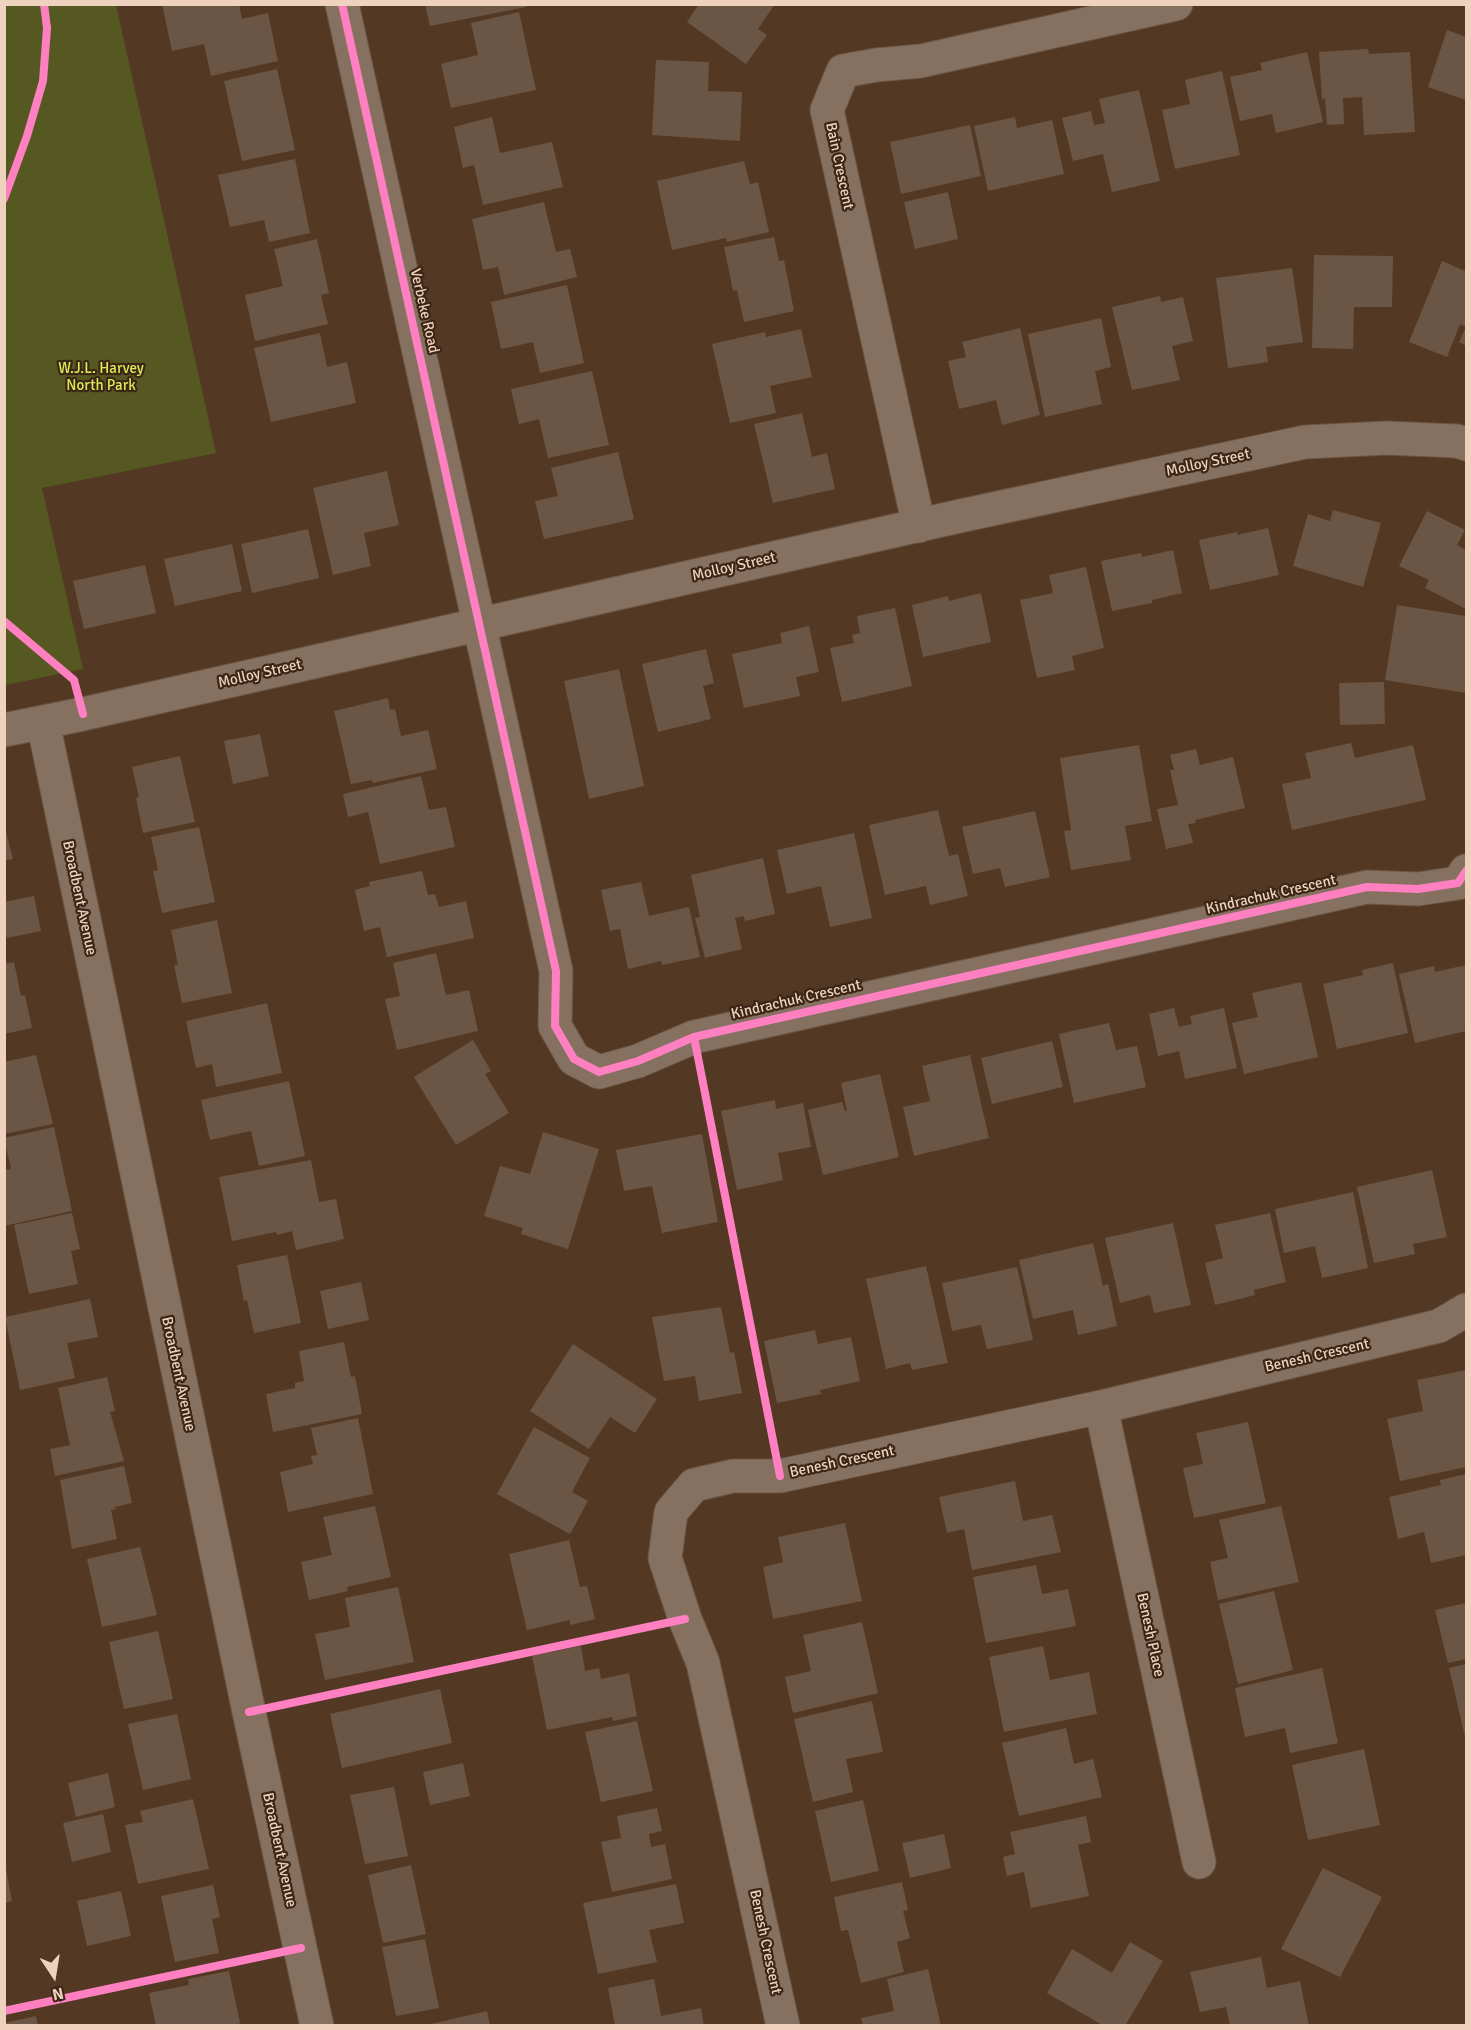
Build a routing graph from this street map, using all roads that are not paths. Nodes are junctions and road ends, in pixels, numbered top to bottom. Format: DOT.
graph roads {
  1 [pos="342,4"];
  2 [pos="1176,4"];
  3 [pos="1467,444"];
  4 [pos="919,526"];
  5 [pos="480,623"];
  6 [pos="43,722"];
  7 [pos="4,730"];
  8 [pos="1467,871"];
  9 [pos="1467,1310"];
  10 [pos="1101,1407"];
  11 [pos="1199,1862"];
  12 [pos="317,2025"];
  13 [pos="783,2025"];
  1 -- 5 [label="street, Verbeke Road"];
  2 -- 4 [label="street, Bain Crescent"];
  3 -- 4 [label="street, Molloy Street"];
  4 -- 5 [label="street, Molloy Street"];
  5 -- 6 [label="street, Molloy Street"];
  5 -- 8 [label="street, Kindrachuk Crescent"];
  6 -- 7 [label="street, Molloy Street"];
  6 -- 12 [label="street, Broadbent Avenue"];
  9 -- 10 [label="street, Benesh Crescent"];
  10 -- 11 [label="street, Benesh Place"];
  10 -- 13 [label="street, Benesh Crescent"];
}
